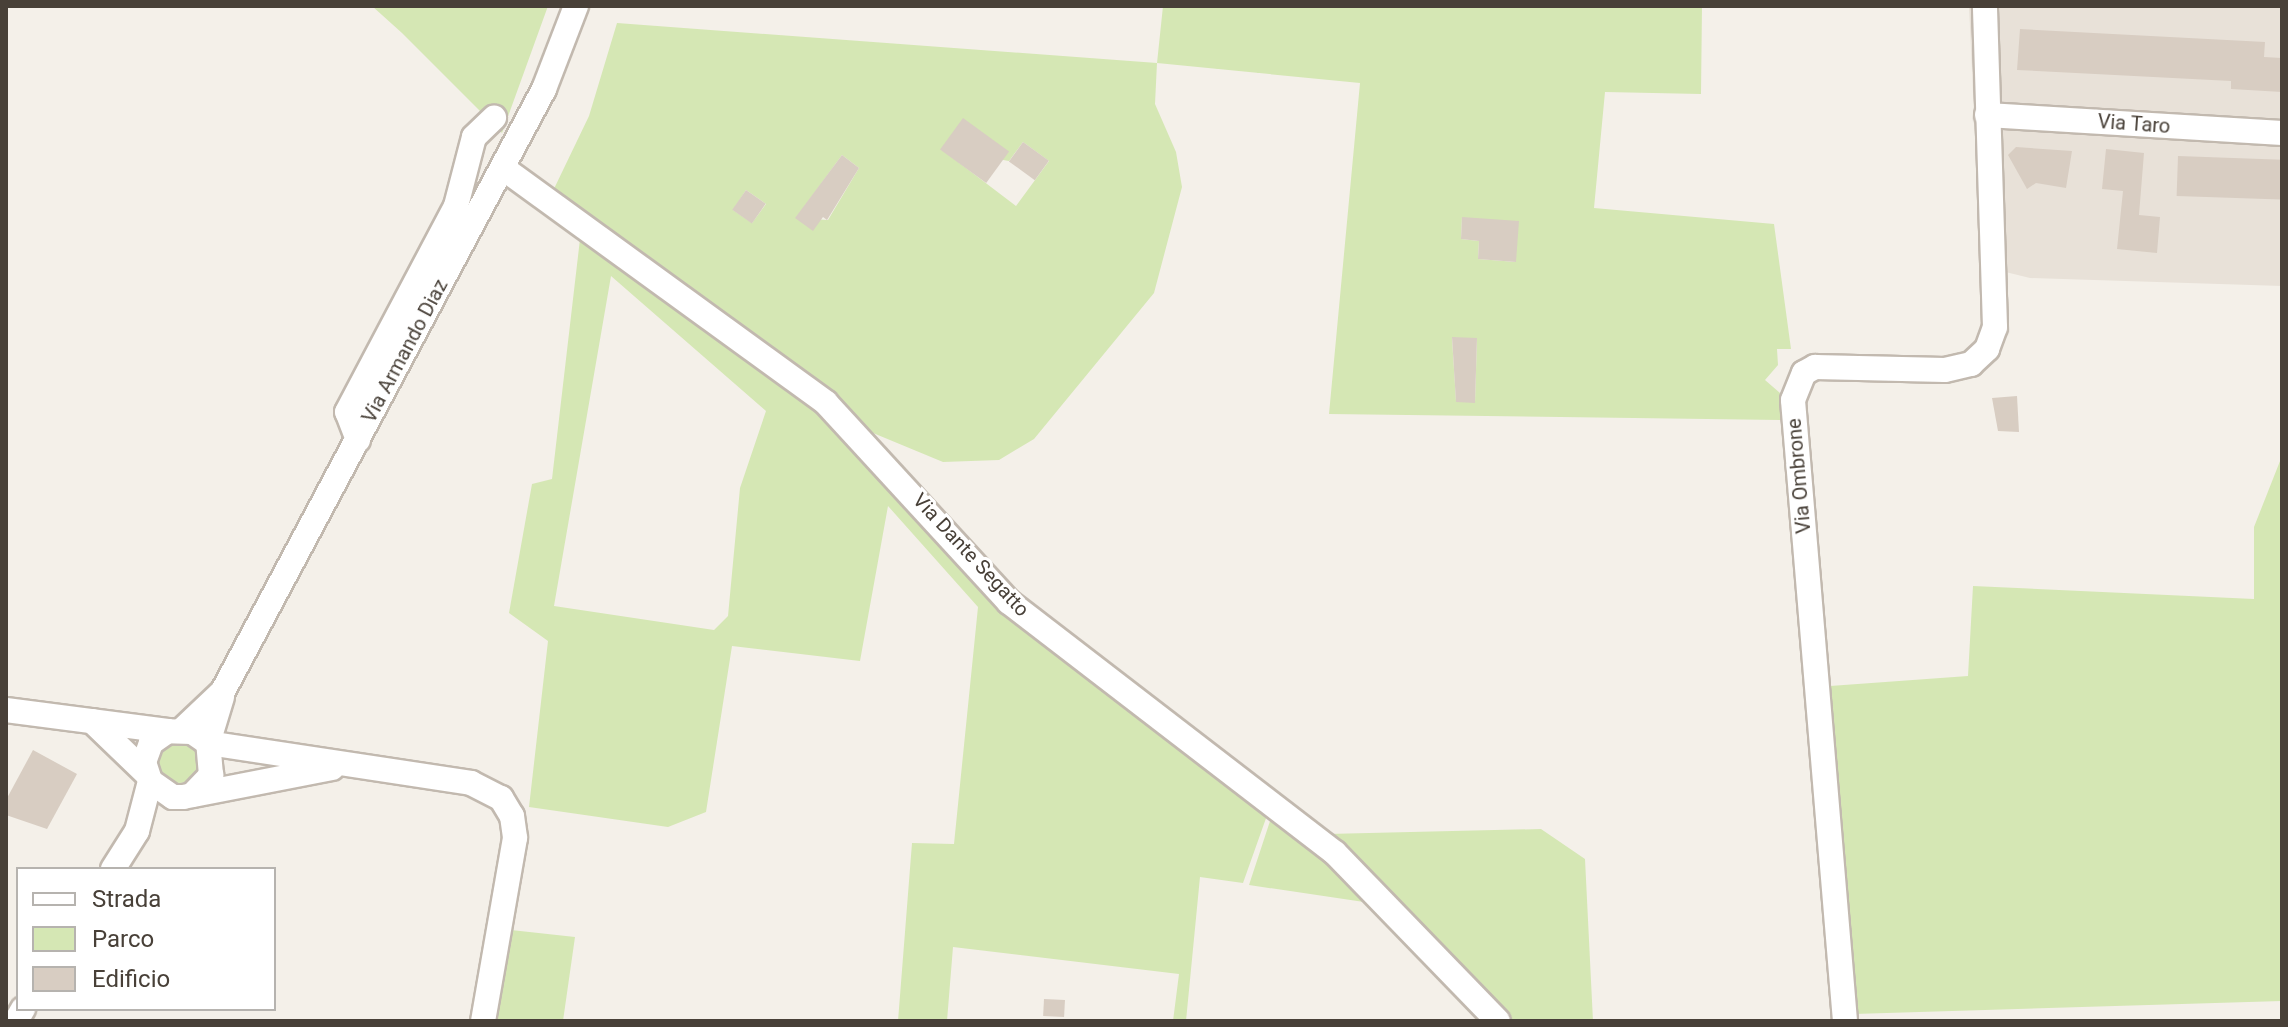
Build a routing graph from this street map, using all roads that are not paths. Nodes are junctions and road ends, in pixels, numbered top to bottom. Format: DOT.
graph roads {
  1 [pos="576,6"];
  2 [pos="1985,6"];
  3 [pos="1987,115"];
  4 [pos="494,118"];
  5 [pos="2282,133"];
  6 [pos="503,168"];
  7 [pos="358,440"];
  8 [pos="223,691"];
  9 [pos="6,710"];
  10 [pos="90,719"];
  11 [pos="176,730"];
  12 [pos="208,743"];
  13 [pos="347,766"];
  14 [pos="148,777"];
  15 [pos="187,796"];
  16 [pos="137,831"];
  17 [pos="114,867"];
  18 [pos="483,1021"];
  19 [pos="1498,1021"];
  20 [pos="1845,1021"];
  1 -- 6 [label="street, Via Armando Diaz"];
  2 -- 3 [label="street, Via Ombrone"];
  3 -- 5 [label="street, Via Taro"];
  3 -- 20 [label="street, Via Ombrone"];
  4 -- 7 [label="street"];
  6 -- 7 [label="street, Via Armando Diaz"];
  6 -- 19 [label="street, Via Dante Segatto"];
  7 -- 8 [label="street, Via Armando Diaz"];
  8 -- 11 [label="street, Via Armando Diaz"];
  8 -- 12 [label="street, Via Armando Diaz"];
  9 -- 10 [label="street"];
  10 -- 11 [label="street"];
  10 -- 14 [label="street"];
  11 -- 12 [label="street"];
  11 -- 14 [label="street, Via Armando Diaz"];
  12 -- 13 [label="street"];
  12 -- 15 [label="street, Via Armando Diaz"];
  13 -- 15 [label="street"];
  13 -- 18 [label="street"];
  14 -- 15 [label="street"];
  14 -- 16 [label="street, Via Armando Diaz"];
  15 -- 16 [label="street, Via Armando Diaz"];
  16 -- 17 [label="street, Via Armando Diaz"];
}
